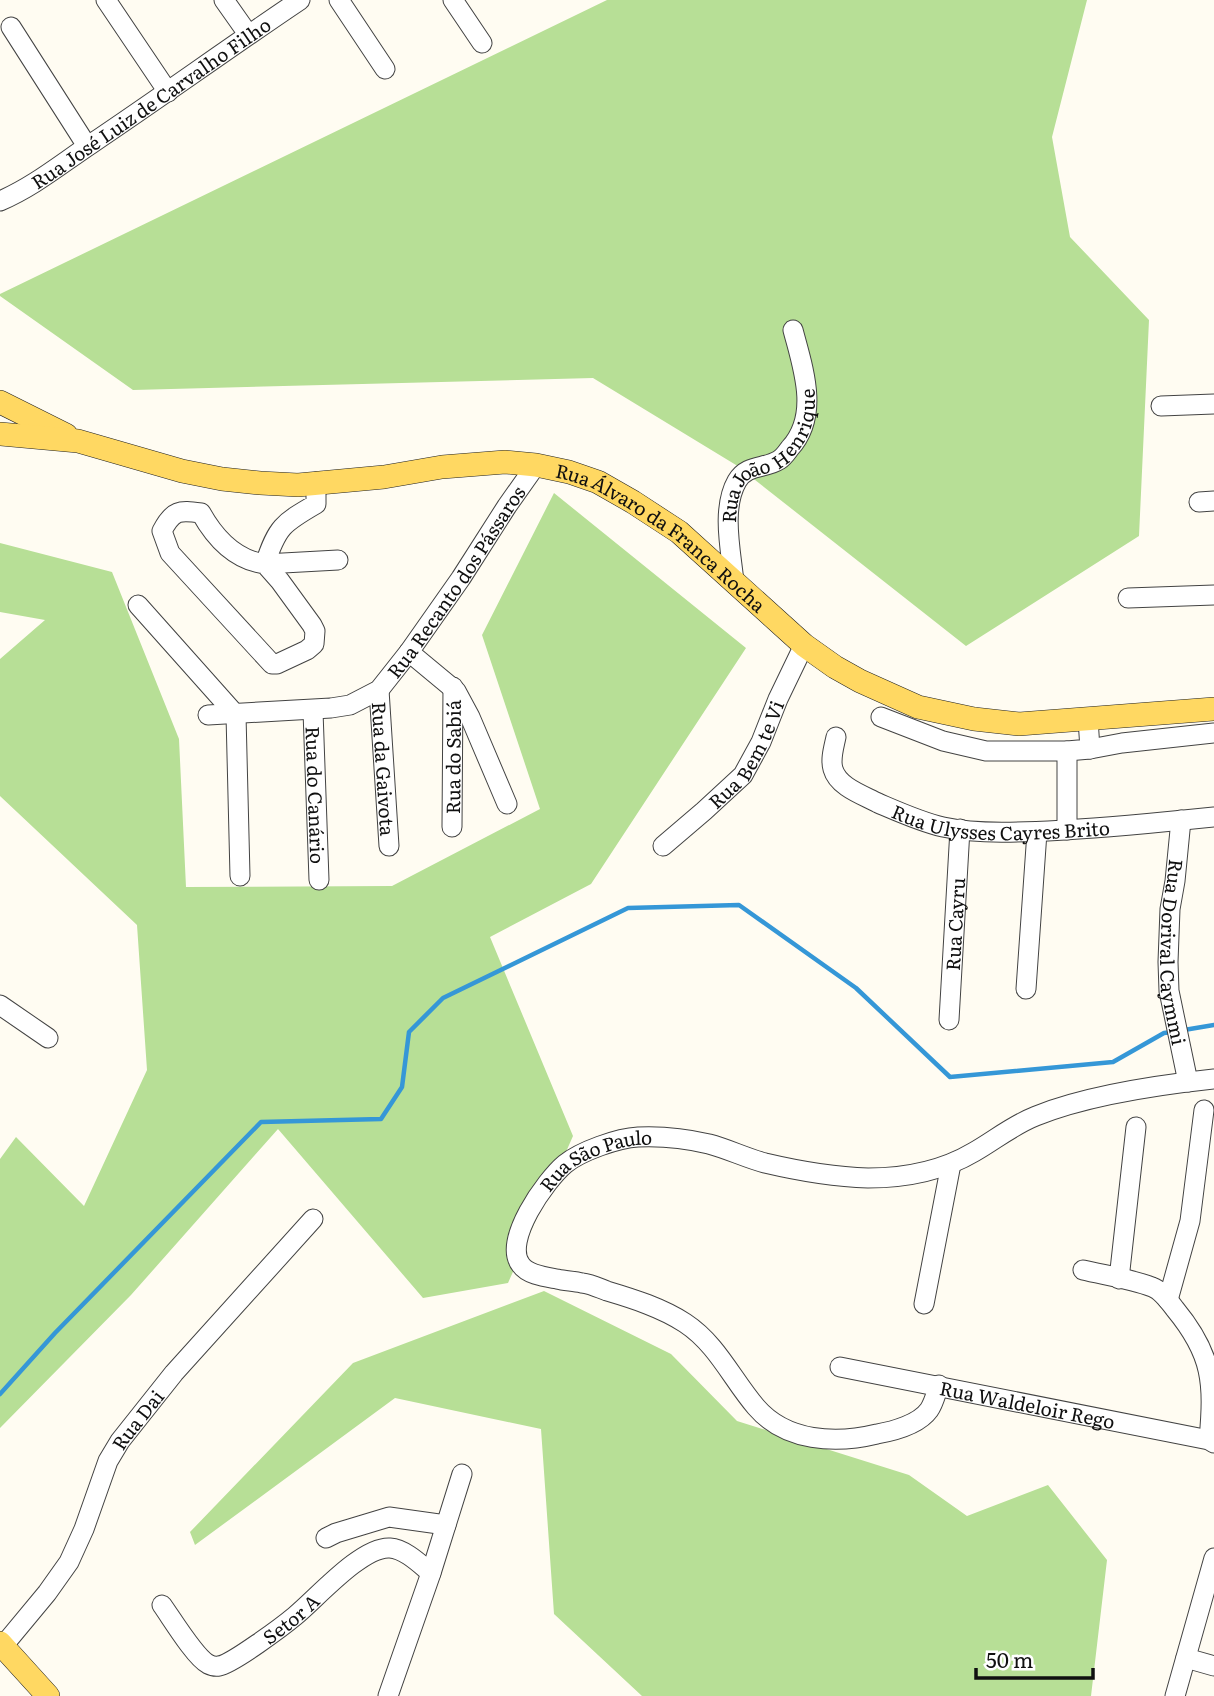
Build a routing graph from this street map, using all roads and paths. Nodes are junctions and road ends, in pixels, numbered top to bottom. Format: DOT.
graph roads {
  1 [pos="106,0"];
  2 [pos="224,0"];
  3 [pos="300,0"];
  4 [pos="339,0"];
  5 [pos="453,0"];
  6 [pos="11,27"];
  7 [pos="248,34"];
  8 [pos="482,43"];
  9 [pos="385,69"];
  10 [pos="168,92"];
  11 [pos="88,146"];
  12 [pos="3,194"];
  13 [pos="793,330"];
  14 [pos="0,402"];
  15 [pos="1214,404"];
  16 [pos="1161,406"];
  17 [pos="0,434"];
  18 [pos="78,441"];
  19 [pos="536,465"];
  20 [pos="316,482"];
  21 [pos="338,559"];
  22 [pos="265,564"];
  23 [pos="734,582"];
  24 [pos="1214,595"];
  25 [pos="1128,598"];
  26 [pos="138,605"];
  27 [pos="804,645"];
  28 [pos="409,652"];
  29 [pos="453,687"];
  30 [pos="379,690"];
  31 [pos="1214,709"];
  32 [pos="313,711"];
  33 [pos="208,715"];
  34 [pos="236,715"];
  35 [pos="881,718"];
  36 [pos="1088,719"];
  37 [pos="1214,733"];
  38 [pos="836,737"];
  39 [pos="1094,748"];
  40 [pos="1058,751"];
  41 [pos="507,804"];
  42 [pos="1214,817"];
  43 [pos="1181,820"];
  44 [pos="452,827"];
  45 [pos="960,829"];
  46 [pos="1067,830"];
  47 [pos="1037,832"];
  48 [pos="663,845"];
  49 [pos="389,846"];
  50 [pos="240,876"];
  51 [pos="319,880"];
  52 [pos="1026,989"];
  53 [pos="0,1005"];
  54 [pos="949,1020"];
  55 [pos="48,1038"];
  56 [pos="1214,1079"];
  57 [pos="1188,1082"];
  58 [pos="1204,1110"];
  59 [pos="1136,1127"];
  60 [pos="951,1164"];
  61 [pos="313,1219"];
  62 [pos="1083,1270"];
  63 [pos="1119,1279"];
  64 [pos="1168,1300"];
  65 [pos="924,1304"];
  66 [pos="840,1367"];
  67 [pos="939,1385"];
  68 [pos="1211,1442"];
  69 [pos="462,1474"];
  70 [pos="446,1525"];
  71 [pos="326,1538"];
  72 [pos="1214,1558"];
  73 [pos="431,1573"];
  74 [pos="1210,1589"];
  75 [pos="162,1605"];
  76 [pos="1,1644"];
  77 [pos="1186,1658"];
  78 [pos="1214,1666"];
  79 [pos="44,1694"];
  80 [pos="388,1696"];
  81 [pos="1175,1696"];
  1 -- 10 [label="street"];
  2 -- 7 [label="street"];
  3 -- 7 [label="street, Rua José Luiz de Carvalho Filho"];
  4 -- 9 [label="street"];
  5 -- 8 [label="street"];
  6 -- 11 [label="street"];
  7 -- 10 [label="street, Rua José Luiz de Carvalho Filho"];
  10 -- 11 [label="street, Rua José Luiz de Carvalho Filho"];
  11 -- 12 [label="street, Rua José Luiz de Carvalho Filho"];
  13 -- 23 [label="street, Rua João Henrique"];
  14 -- 18 [label="main road, Rua Álvaro da Franca Rocha"];
  15 -- 16 [label="street"];
  17 -- 18 [label="main road, Rua Álvaro da Franca Rocha"];
  18 -- 20 [label="main road, Rua Álvaro da Franca Rocha"];
  19 -- 20 [label="main road, Rua Álvaro da Franca Rocha"];
  19 -- 23 [label="main road, Rua Álvaro da Franca Rocha"];
  19 -- 28 [label="street, Rua Recanto dos Pássaros"];
  20 -- 22 [label="street"];
  21 -- 22 [label="street"];
  22 -- 22 [label="street"];
  23 -- 27 [label="main road, Rua Álvaro da Franca Rocha"];
  24 -- 25 [label="street"];
  26 -- 34 [label="street"];
  27 -- 36 [label="main road, Rua Álvaro da Franca Rocha"];
  27 -- 48 [label="street, Rua Bem te Vi"];
  28 -- 29 [label="street"];
  28 -- 30 [label="street, Rua Recanto dos Pássaros"];
  29 -- 41 [label="street"];
  29 -- 44 [label="street, Rua do Sabiá"];
  30 -- 32 [label="street, Rua Recanto dos Pássaros"];
  30 -- 49 [label="street, Rua da Gaivota"];
  31 -- 36 [label="main road, Rua Álvaro da Franca Rocha"];
  32 -- 34 [label="street, Rua Recanto dos Pássaros"];
  32 -- 51 [label="street, Rua do Canário"];
  33 -- 34 [label="street, Rua Recanto dos Pássaros"];
  34 -- 50 [label="street"];
  35 -- 40 [label="street"];
  36 -- 39 [label="street"];
  37 -- 39 [label="street"];
  38 -- 45 [label="street, Rua Ulysses Cayres Brito"];
  39 -- 40 [label="street"];
  40 -- 46 [label="street"];
  42 -- 43 [label="street, Rua Ulysses Cayres Brito"];
  43 -- 46 [label="street, Rua Ulysses Cayres Brito"];
  43 -- 57 [label="street, Rua Dorival Caymmi"];
  45 -- 47 [label="street, Rua Ulysses Cayres Brito"];
  45 -- 54 [label="street, Rua Cayru"];
  46 -- 47 [label="street, Rua Ulysses Cayres Brito"];
  47 -- 52 [label="street"];
  53 -- 55 [label="street"];
  56 -- 57 [label="street, Rua São Paulo"];
  57 -- 60 [label="street, Rua São Paulo"];
  58 -- 64 [label="street"];
  59 -- 63 [label="street"];
  60 -- 65 [label="street"];
  60 -- 67 [label="street, Rua São Paulo"];
  61 -- 76 [label="street, Rua Dai"];
  62 -- 63 [label="street"];
  63 -- 64 [label="street"];
  64 -- 68 [label="street"];
  66 -- 67 [label="street, Rua Waldeloir Rego"];
  67 -- 68 [label="street, Rua Waldeloir Rego"];
  69 -- 70 [label="street"];
  70 -- 71 [label="street"];
  70 -- 73 [label="street"];
  72 -- 74 [label="street"];
  73 -- 75 [label="street, Setor A"];
  73 -- 80 [label="street"];
  74 -- 77 [label="street"];
  76 -- 79 [label="main road"];
  77 -- 78 [label="street"];
  77 -- 81 [label="street"];
}
